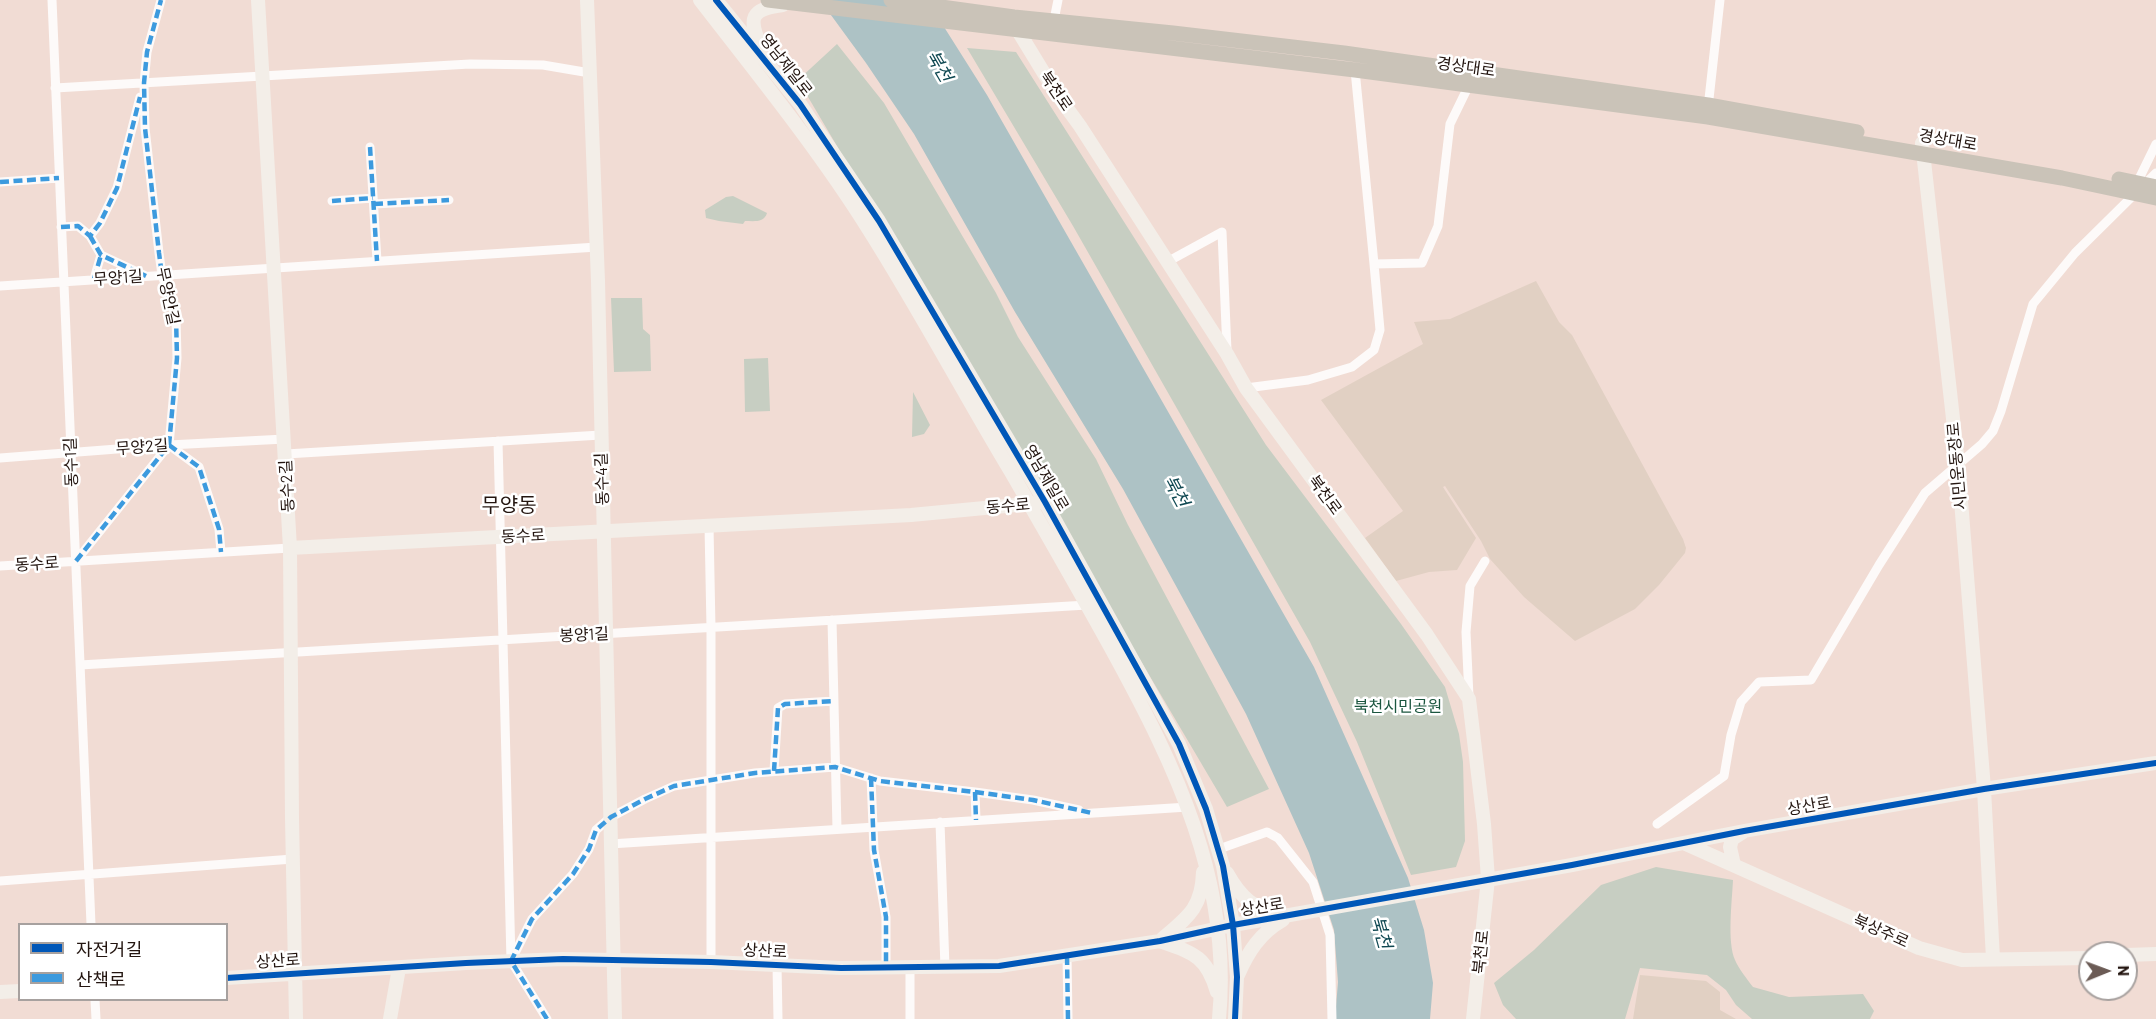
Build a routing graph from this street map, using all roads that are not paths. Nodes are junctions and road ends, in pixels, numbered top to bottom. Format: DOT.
graph roads {
  1 [pos="51,0"];
  2 [pos="161,0"];
  3 [pos="258,0"];
  4 [pos="588,0"];
  5 [pos="689,0"];
  6 [pos="700,0"];
  7 [pos="716,0"];
  8 [pos="768,0"];
  9 [pos="891,0"];
  10 [pos="1058,0"];
  11 [pos="1720,0"];
  12 [pos="791,4"];
  13 [pos="714,18"];
  14 [pos="1054,21"];
  15 [pos="1015,23"];
  16 [pos="768,63"];
  17 [pos="1355,70"];
  18 [pos="591,73"];
  19 [pos="263,75"];
  20 [pos="144,83"];
  21 [pos="1469,85"];
  22 [pos="55,88"];
  23 [pos="1708,111"];
  24 [pos="2156,144"];
  25 [pos="370,147"];
  26 [pos="1922,148"];
  27 [pos="59,178"];
  28 [pos="0,182"];
  29 [pos="2144,186"];
  30 [pos="2156,198"];
  31 [pos="450,200"];
  32 [pos="332,201"];
  33 [pos="374,201"];
  34 [pos="61,227"];
  35 [pos="90,236"];
  36 [pos="597,247"];
  37 [pos="101,255"];
  38 [pos="376,261"];
  39 [pos="1167,262"];
  40 [pos="1374,264"];
  41 [pos="273,268"];
  42 [pos="162,275"];
  43 [pos="146,276"];
  44 [pos="94,279"];
  45 [pos="64,281"];
  46 [pos="0,285"];
  47 [pos="1227,354"];
  48 [pos="1246,388"];
  49 [pos="601,435"];
  50 [pos="285,440"];
  51 [pos="498,441"];
  52 [pos="169,445"];
  53 [pos="71,451"];
  54 [pos="286,454"];
  55 [pos="0,458"];
  56 [pos="1958,463"];
  57 [pos="1045,502"];
  58 [pos="1029,504"];
  59 [pos="709,526"];
  60 [pos="604,532"];
  61 [pos="501,537"];
  62 [pos="290,548"];
  63 [pos="221,552"];
  64 [pos="76,561"];
  65 [pos="1485,561"];
  66 [pos="0,566"];
  67 [pos="1087,605"];
  68 [pos="832,620"];
  69 [pos="711,628"];
  70 [pos="606,634"];
  71 [pos="504,640"];
  72 [pos="292,653"];
  73 [pos="80,665"];
  74 [pos="1469,699"];
  75 [pos="834,701"];
  76 [pos="2156,763"];
  77 [pos="835,767"];
  78 [pos="774,771"];
  79 [pos="871,778"];
  80 [pos="710,779"];
  81 [pos="1984,789"];
  82 [pos="975,792"];
  83 [pos="1188,807"];
  84 [pos="1092,813"];
  85 [pos="610,817"];
  86 [pos="976,820"];
  87 [pos="940,822"];
  88 [pos="1657,824"];
  89 [pos="873,826"];
  90 [pos="837,829"];
  91 [pos="1744,831"];
  92 [pos="712,837"];
  93 [pos="610,844"];
  94 [pos="1686,844"];
  95 [pos="1219,849"];
  96 [pos="1203,852"];
  97 [pos="293,860"];
  98 [pos="1734,865"];
  99 [pos="1223,866"];
  100 [pos="89,875"];
  101 [pos="1488,879"];
  102 [pos="0,881"];
  103 [pos="1293,916"];
  104 [pos="91,923"];
  105 [pos="1226,927"];
  106 [pos="1160,941"];
  107 [pos="2156,954"];
  108 [pos="2138,955"];
  109 [pos="1067,956"];
  110 [pos="2078,958"];
  111 [pos="614,959"];
  112 [pos="1993,959"];
  113 [pos="511,961"];
  114 [pos="711,962"];
  115 [pos="777,965"];
  116 [pos="886,967"];
  117 [pos="399,968"];
  118 [pos="910,968"];
  119 [pos="945,968"];
  120 [pos="296,974"];
  121 [pos="1237,977"];
  122 [pos="228,978"];
  123 [pos="18,991"];
  124 [pos="0,992"];
  125 [pos="95,1001"];
  126 [pos="1220,1003"];
  127 [pos="96,1019"];
  128 [pos="296,1019"];
  129 [pos="390,1019"];
  130 [pos="547,1019"];
  131 [pos="615,1019"];
  132 [pos="778,1019"];
  133 [pos="910,1019"];
  134 [pos="1068,1019"];
  135 [pos="1219,1019"];
  136 [pos="1235,1019"];
  137 [pos="1332,1019"];
  138 [pos="1473,1019"];
  1 -- 22 [label="street, 동수1길"];
  2 -- 20 [label="street, 무양안길"];
  3 -- 19 [label="street, 동수2길"];
  4 -- 18 [label="street, 동수4길"];
  5 -- 13 [label="street"];
  6 -- 13 [label="street, 영남제일로"];
  7 -- 16 [label="street, 영남제일로"];
  8 -- 12 [label="main road, 경상대로"];
  9 -- 15 [label="main road, 경상대로"];
  10 -- 14 [label="street"];
  11 -- 23 [label="street"];
  12 -- 15 [label="main road, 경상대로"];
  12 -- 16 [label="street"];
  13 -- 58 [label="street, 영남제일로"];
  14 -- 15 [label="main road, 경상대로"];
  14 -- 23 [label="main road, 경상대로"];
  15 -- 17 [label="main road, 경상대로"];
  15 -- 39 [label="street, 북천로"];
  16 -- 57 [label="street, 영남제일로"];
  17 -- 21 [label="main road, 경상대로"];
  17 -- 40 [label="street"];
  18 -- 19 [label="street"];
  18 -- 36 [label="street, 동수4길"];
  19 -- 20 [label="street"];
  19 -- 41 [label="street, 동수2길"];
  20 -- 22 [label="street"];
  20 -- 35 [label="street"];
  20 -- 42 [label="street, 무양안길"];
  21 -- 23 [label="main road, 경상대로"];
  21 -- 40 [label="street"];
  22 -- 27 [label="street, 동수1길"];
  23 -- 26 [label="main road, 경상대로"];
  24 -- 29 [label="street"];
  25 -- 33 [label="street"];
  26 -- 29 [label="main road, 경상대로"];
  26 -- 56 [label="street, 시민운동장로"];
  27 -- 28 [label="street"];
  27 -- 34 [label="street, 동수1길"];
  29 -- 30 [label="main road, 경상대로"];
  29 -- 56 [label="street"];
  31 -- 33 [label="street"];
  32 -- 33 [label="street"];
  33 -- 38 [label="street"];
  34 -- 35 [label="street"];
  34 -- 45 [label="street, 동수1길"];
  35 -- 37 [label="street"];
  36 -- 38 [label="street, 무양1길"];
  36 -- 49 [label="street, 동수4길"];
  37 -- 43 [label="street"];
  37 -- 44 [label="street"];
  38 -- 41 [label="street, 무양1길"];
  39 -- 47 [label="street, 북천로"];
  39 -- 47 [label="street"];
  40 -- 48 [label="street"];
  41 -- 42 [label="street, 무양1길"];
  41 -- 50 [label="street, 동수2길"];
  42 -- 43 [label="street, 무양1길"];
  42 -- 52 [label="street, 무양안길"];
  43 -- 44 [label="street, 무양1길"];
  44 -- 45 [label="street, 무양1길"];
  45 -- 46 [label="street, 무양1길"];
  45 -- 53 [label="street, 동수1길"];
  47 -- 48 [label="street, 북천로"];
  48 -- 74 [label="street, 북천로"];
  49 -- 51 [label="street"];
  49 -- 60 [label="street, 동수4길"];
  50 -- 52 [label="street, 무양2길"];
  50 -- 54 [label="street, 동수2길"];
  51 -- 54 [label="street"];
  51 -- 61 [label="street"];
  52 -- 53 [label="street, 무양2길"];
  52 -- 63 [label="street"];
  52 -- 64 [label="street"];
  53 -- 55 [label="street, 무양2길"];
  53 -- 64 [label="street, 동수1길"];
  54 -- 62 [label="street, 동수2길"];
  56 -- 81 [label="street, 시민운동장로"];
  56 -- 88 [label="street"];
  57 -- 58 [label="street, 동수로"];
  57 -- 95 [label="street, 영남제일로"];
  58 -- 59 [label="street, 동수로"];
  58 -- 67 [label="street, 영남제일로"];
  59 -- 60 [label="street, 동수로"];
  59 -- 69 [label="street"];
  60 -- 61 [label="street, 동수로"];
  60 -- 70 [label="street, 동수4길"];
  61 -- 62 [label="street, 동수로"];
  61 -- 71 [label="street"];
  62 -- 63 [label="street, 동수로"];
  62 -- 72 [label="street, 동수2길"];
  63 -- 64 [label="street, 동수로"];
  64 -- 66 [label="street, 동수로"];
  64 -- 73 [label="street, 동수1길"];
  65 -- 74 [label="street"];
  67 -- 68 [label="street, 봉양1길"];
  67 -- 83 [label="street, 영남제일로"];
  68 -- 69 [label="street, 봉양1길"];
  68 -- 75 [label="street"];
  69 -- 70 [label="street, 봉양1길"];
  69 -- 80 [label="street"];
  70 -- 71 [label="street, 봉양1길"];
  70 -- 85 [label="street, 동수4길"];
  71 -- 72 [label="street, 봉양1길"];
  71 -- 113 [label="street"];
  72 -- 73 [label="street, 봉양1길"];
  72 -- 97 [label="street, 동수2길"];
  73 -- 100 [label="street, 동수1길"];
  74 -- 101 [label="street, 북천로"];
  75 -- 77 [label="street"];
  75 -- 78 [label="street"];
  76 -- 81 [label="street, 상산로"];
  77 -- 78 [label="street"];
  77 -- 79 [label="street"];
  77 -- 90 [label="street"];
  78 -- 80 [label="street"];
  79 -- 82 [label="street"];
  79 -- 89 [label="street"];
  80 -- 85 [label="street"];
  80 -- 92 [label="street"];
  81 -- 91 [label="street, 상산로"];
  81 -- 112 [label="street, 시민운동장로"];
  82 -- 84 [label="street"];
  82 -- 86 [label="street"];
  83 -- 84 [label="street"];
  83 -- 96 [label="street, 영남제일로"];
  84 -- 86 [label="street"];
  85 -- 93 [label="street, 동수4길"];
  85 -- 113 [label="street"];
  86 -- 87 [label="street"];
  87 -- 89 [label="street"];
  87 -- 119 [label="street"];
  89 -- 90 [label="street"];
  89 -- 116 [label="street"];
  90 -- 92 [label="street"];
  91 -- 94 [label="street, 상산로"];
  91 -- 98 [label="street"];
  92 -- 93 [label="street"];
  92 -- 114 [label="street"];
  93 -- 111 [label="street, 동수4길"];
  94 -- 98 [label="street, 북상주로"];
  94 -- 101 [label="street, 상산로"];
  95 -- 99 [label="street, 영남제일로"];
  95 -- 137 [label="street"];
  96 -- 105 [label="street, 영남제일로"];
  96 -- 106 [label="street"];
  97 -- 100 [label="street"];
  97 -- 120 [label="street, 동수2길"];
  98 -- 112 [label="street, 북상주로"];
  99 -- 103 [label="street"];
  99 -- 105 [label="street, 영남제일로"];
  100 -- 102 [label="street"];
  100 -- 104 [label="street, 동수1길"];
  101 -- 103 [label="street, 상산로"];
  101 -- 138 [label="street, 북천로"];
  103 -- 105 [label="street, 상산로"];
  103 -- 121 [label="street"];
  105 -- 106 [label="street, 상산로"];
  105 -- 121 [label="street, 영남제일로"];
  105 -- 126 [label="street, 영남제일로"];
  106 -- 109 [label="street, 상산로"];
  106 -- 126 [label="street"];
  107 -- 108 [label="street"];
  109 -- 119 [label="street, 상산로"];
  109 -- 134 [label="street"];
  110 -- 112 [label="street, 북상주로"];
  111 -- 113 [label="street, 상산로"];
  111 -- 114 [label="street, 상산로"];
  111 -- 131 [label="street, 동수4길"];
  113 -- 117 [label="street, 상산로"];
  113 -- 130 [label="street"];
  114 -- 115 [label="street, 상산로"];
  115 -- 116 [label="street, 상산로"];
  115 -- 132 [label="street"];
  116 -- 118 [label="street, 상산로"];
  117 -- 120 [label="street, 상산로"];
  117 -- 129 [label="street"];
  118 -- 119 [label="street, 상산로"];
  118 -- 133 [label="street"];
  120 -- 122 [label="street, 상산로"];
  120 -- 128 [label="street, 동수2길"];
  121 -- 136 [label="street, 영남제일로"];
  123 -- 124 [label="street"];
  125 -- 127 [label="street"];
  126 -- 135 [label="street, 영남제일로"];
}
